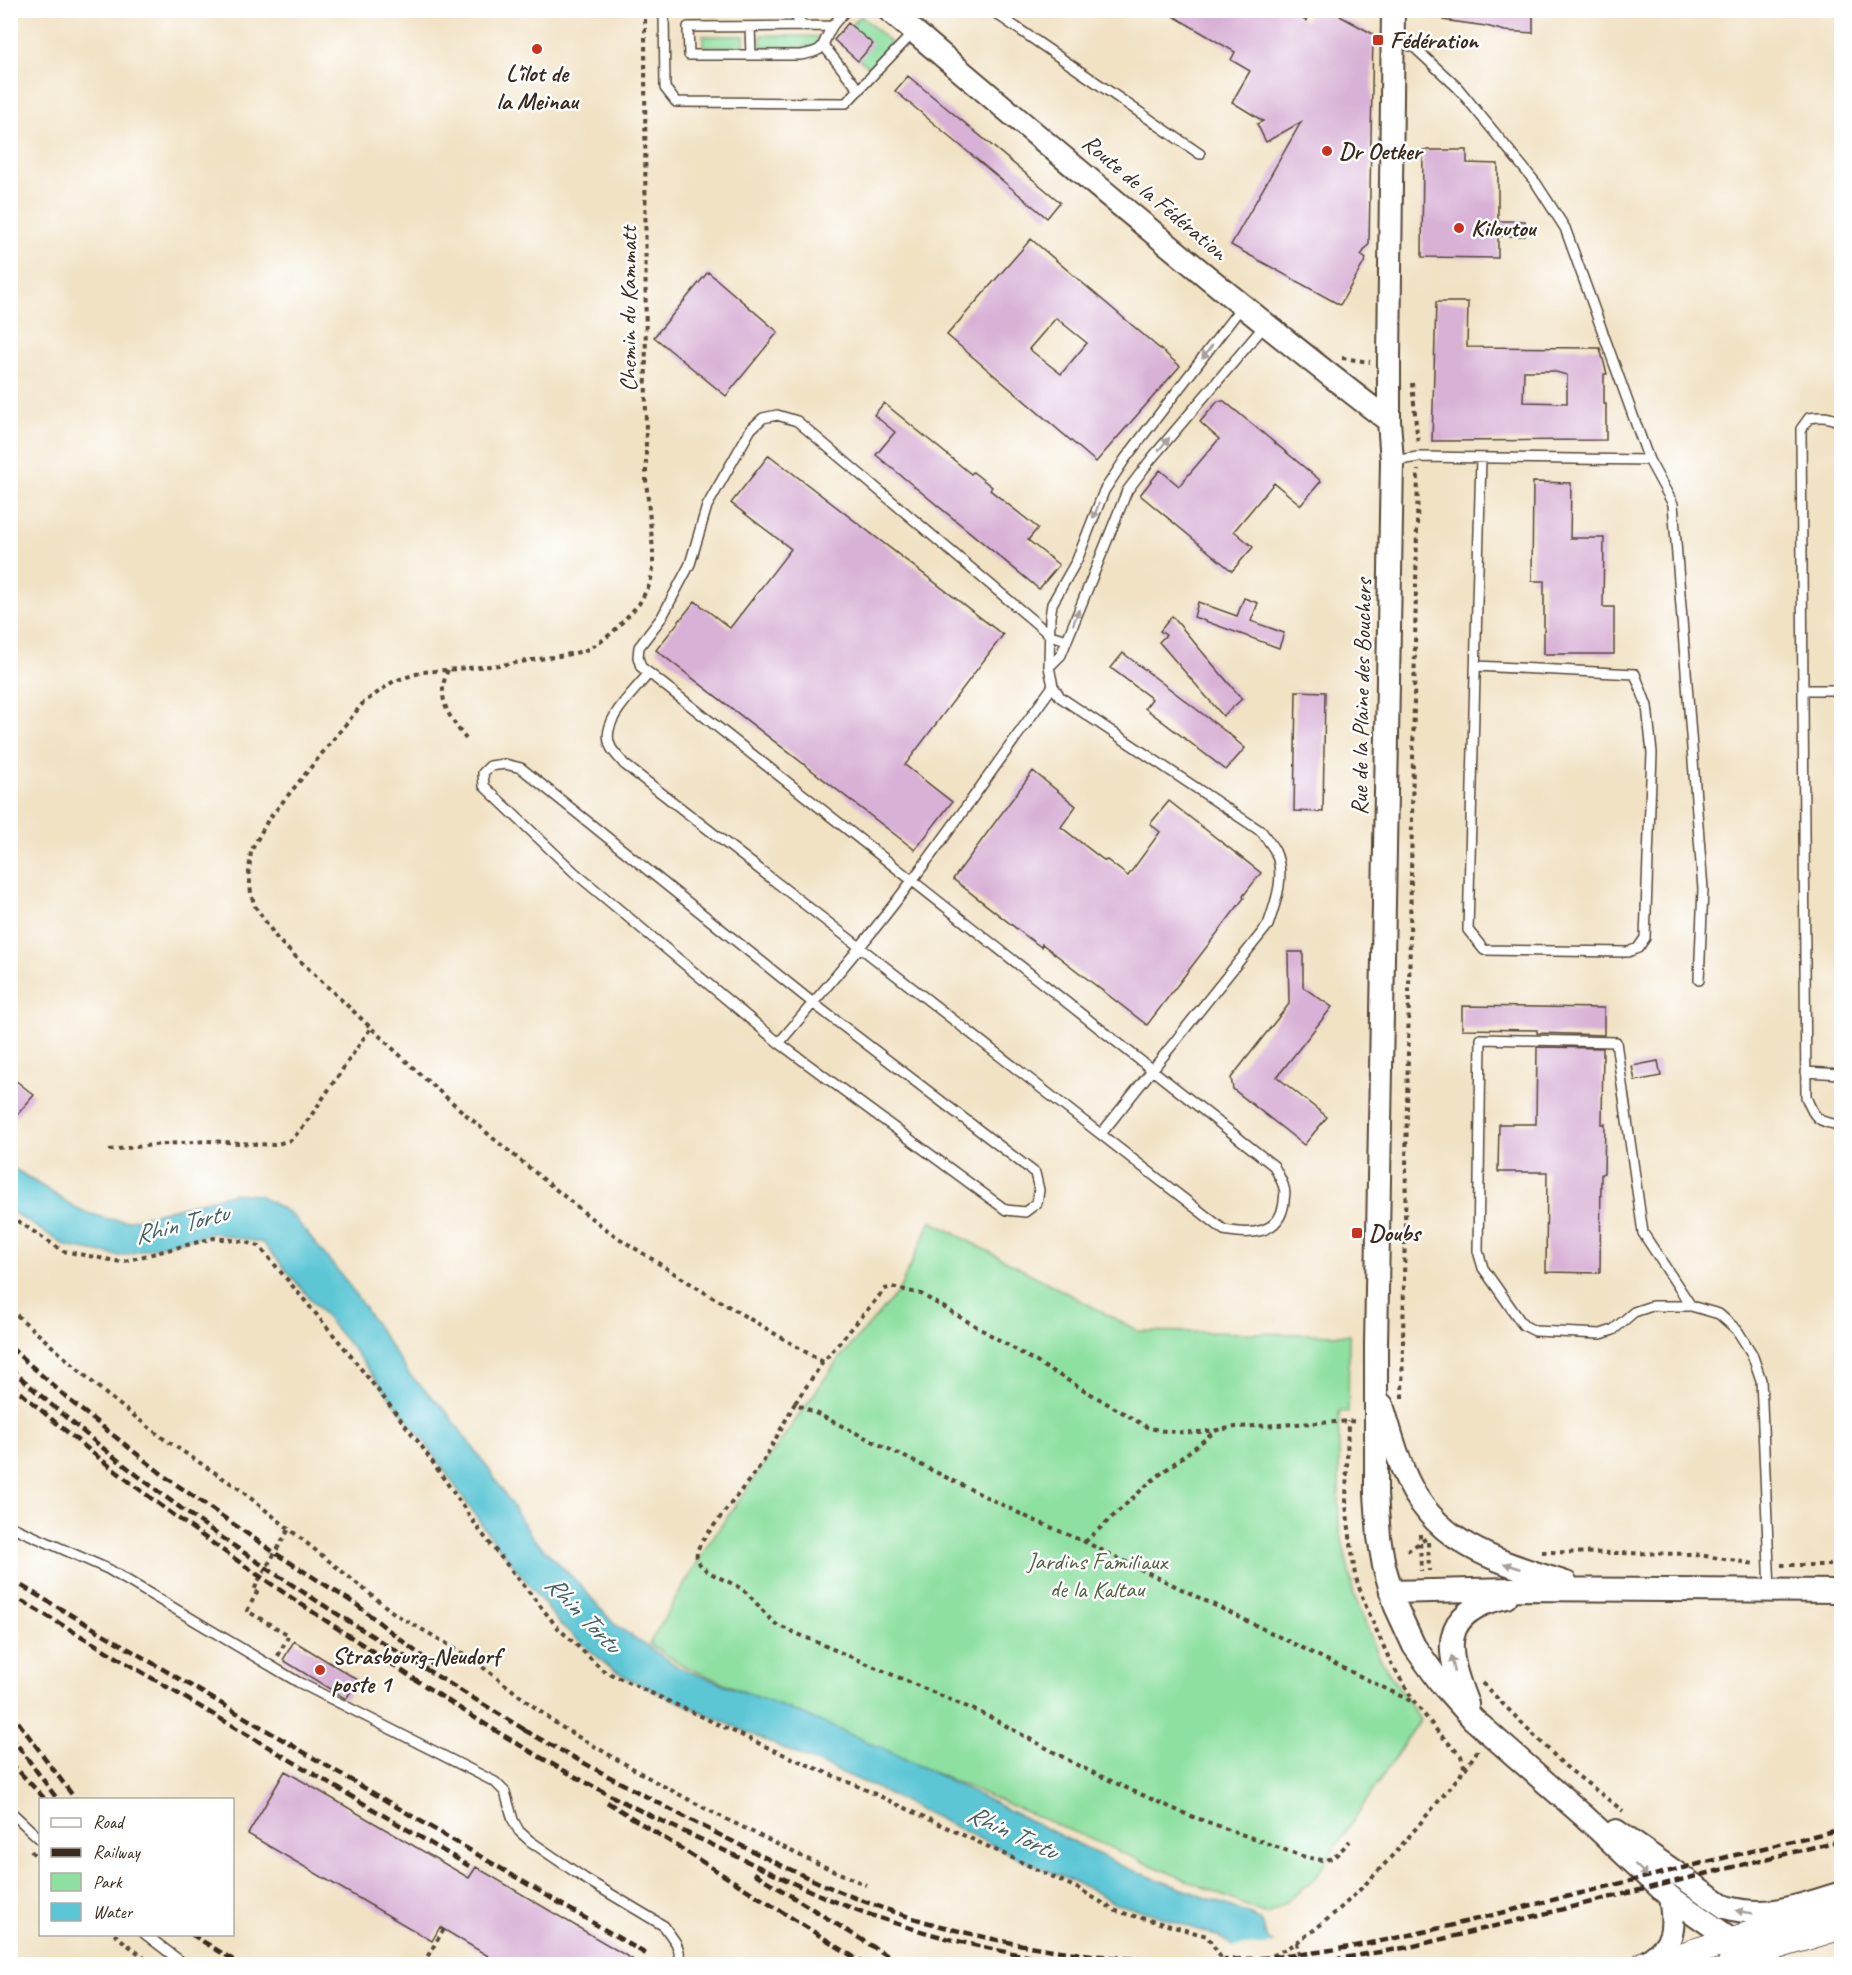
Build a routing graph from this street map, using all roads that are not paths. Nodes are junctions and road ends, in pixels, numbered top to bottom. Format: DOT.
graph roads {
  1 [pos="664,10"];
  2 [pos="789,10"];
  3 [pos="846,10"];
  4 [pos="889,10"];
  5 [pos="991,10"];
  6 [pos="1393,10"];
  7 [pos="804,26"];
  8 [pos="832,26"];
  9 [pos="750,27"];
  10 [pos="914,32"];
  11 [pos="1393,39"];
  12 [pos="824,46"];
  13 [pos="751,55"];
  14 [pos="859,90"];
  15 [pos="1200,154"];
  16 [pos="1243,305"];
  17 [pos="1266,324"];
  18 [pos="1389,421"];
  19 [pos="1842,424"];
  20 [pos="1481,458"];
  21 [pos="1649,460"];
  22 [pos="1392,461"];
  23 [pos="1050,635"];
  24 [pos="1067,640"];
  25 [pos="1476,666"];
  26 [pos="1049,667"];
  27 [pos="649,674"];
  28 [pos="1053,686"];
  29 [pos="1803,690"];
  30 [pos="1842,690"];
  31 [pos="912,880"];
  32 [pos="860,947"];
  33 [pos="1699,980"];
  34 [pos="813,1003"];
  35 [pos="779,1043"];
  36 [pos="1152,1069"];
  37 [pos="1805,1072"];
  38 [pos="1842,1074"];
  39 [pos="1842,1125"];
  40 [pos="1101,1134"];
  41 [pos="1691,1306"];
  42 [pos="1376,1384"];
  43 [pos="10,1526"];
  44 [pos="1588,1590"];
  45 [pos="1770,1591"];
  46 [pos="1842,1591"];
  47 [pos="1391,1592"];
  48 [pos="1473,1719"];
  49 [pos="10,1811"];
  50 [pos="1584,1816"];
  51 [pos="39,1838"];
  52 [pos="1842,1893"];
  53 [pos="1670,1897"];
  54 [pos="1842,1906"];
  55 [pos="1842,1926"];
  56 [pos="147,1936"];
  57 [pos="1731,1939"];
  58 [pos="1772,1947"];
  59 [pos="184,1965"];
  60 [pos="680,1965"];
  61 [pos="1644,1965"];
  62 [pos="1731,1965"];
  1 -- 14 [label="lane"];
  2 -- 7 [label="lane"];
  3 -- 8 [label="lane"];
  4 -- 10 [label="street, Route de la Fédération"];
  5 -- 15 [label="lane"];
  6 -- 11 [label="street, Rue de la Plaine des Bouchers"];
  7 -- 8 [label="lane"];
  7 -- 9 [label="lane"];
  8 -- 12 [label="lane"];
  9 -- 13 [label="lane"];
  9 -- 13 [label="lane"];
  10 -- 14 [label="lane"];
  10 -- 16 [label="street, Route de la Fédération"];
  11 -- 18 [label="street, Rue de la Plaine des Bouchers"];
  11 -- 21 [label="lane"];
  12 -- 13 [label="lane"];
  12 -- 14 [label="lane"];
  16 -- 17 [label="street, Route de la Fédération"];
  16 -- 23 [label="lane, one-way"];
  17 -- 18 [label="street, Route de la Fédération"];
  24 -- 17 [label="lane, one-way"];
  18 -- 22 [label="street, Rue de la Plaine des Bouchers"];
  19 -- 29 [label="lane"];
  20 -- 21 [label="lane"];
  20 -- 22 [label="lane"];
  20 -- 25 [label="lane"];
  21 -- 33 [label="lane"];
  22 -- 42 [label="street, Rue de la Plaine des Bouchers"];
  23 -- 24 [label="lane"];
  23 -- 26 [label="lane"];
  23 -- 27 [label="lane"];
  24 -- 26 [label="lane"];
  25 -- 25 [label="lane"];
  26 -- 28 [label="lane"];
  27 -- 31 [label="lane"];
  27 -- 32 [label="lane"];
  28 -- 31 [label="lane"];
  28 -- 36 [label="lane"];
  29 -- 30 [label="lane"];
  29 -- 37 [label="lane"];
  31 -- 32 [label="lane"];
  31 -- 36 [label="lane"];
  32 -- 34 [label="lane"];
  32 -- 40 [label="lane"];
  34 -- 35 [label="lane"];
  34 -- 35 [label="lane"];
  34 -- 35 [label="lane"];
  36 -- 40 [label="lane"];
  36 -- 40 [label="lane"];
  37 -- 38 [label="lane"];
  37 -- 39 [label="lane"];
  41 -- 41 [label="lane"];
  41 -- 45 [label="lane"];
  44 -- 42 [label="street, Rue de la Plaine des Bouchers, one-way"];
  42 -- 47 [label="street, Rue de la Plaine des Bouchers"];
  43 -- 60 [label="lane"];
  44 -- 45 [label="street, Rue de la Plaine des Bouchers"];
  44 -- 47 [label="street, Rue de la Plaine des Bouchers"];
  48 -- 44 [label="street, one-way"];
  45 -- 46 [label="street, Rue de la Plaine des Bouchers"];
  47 -- 48 [label="street"];
  48 -- 50 [label="street"];
  49 -- 51 [label="lane"];
  52 -- 50 [label="street, one-way"];
  50 -- 53 [label="street, one-way"];
  53 -- 57 [label="street"];
  53 -- 61 [label="street"];
  54 -- 57 [label="main road"];
  55 -- 58 [label="main road"];
  56 -- 59 [label="lane"];
  57 -- 58 [label="street"];
  57 -- 61 [label="main road"];
  58 -- 62 [label="main road"];
}
